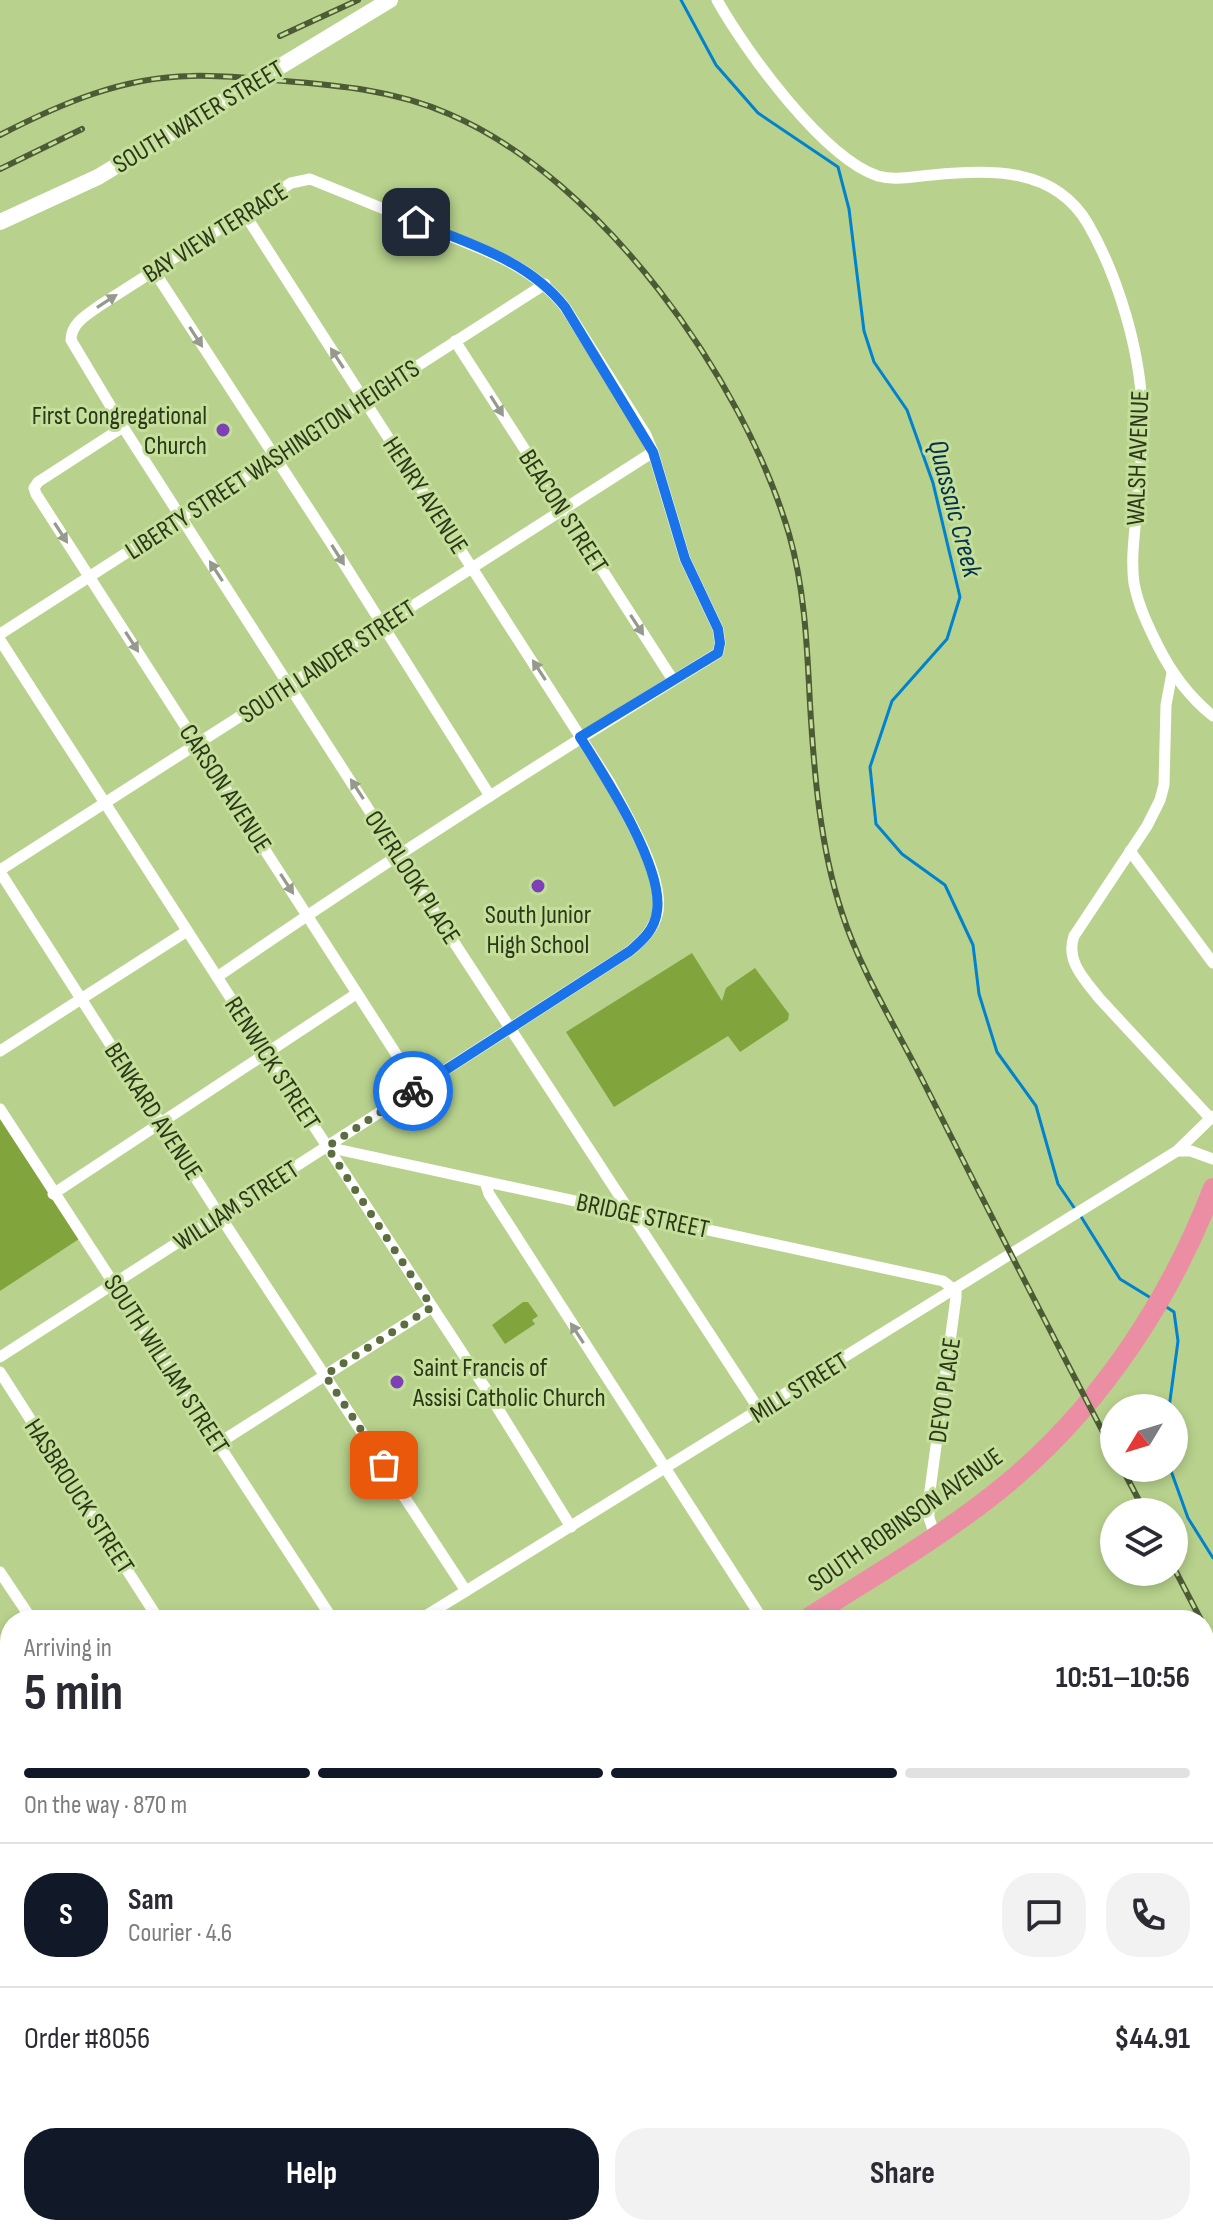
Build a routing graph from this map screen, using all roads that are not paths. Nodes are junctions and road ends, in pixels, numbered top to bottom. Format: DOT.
graph roads {
  1 [pos="390,0"];
  2 [pos="717,0"];
  3 [pos="244,213"];
  4 [pos="0,222"];
  5 [pos="154,271"];
  6 [pos="545,284"];
  7 [pos="71,340"];
  8 [pos="455,341"];
  9 [pos="364,399"];
  10 [pos="123,427"];
  11 [pos="653,452"];
  12 [pos="274,457"];
  13 [pos="562,510"];
  14 [pos="181,517"];
  15 [pos="473,567"];
  16 [pos="89,577"];
  17 [pos="382,626"];
  18 [pos="0,637"];
  19 [pos="1172,673"];
  20 [pos="673,680"];
  21 [pos="291,684"];
  22 [pos="1213,716"];
  23 [pos="580,737"];
  24 [pos="197,744"];
  25 [pos="490,796"];
  26 [pos="105,803"];
  27 [pos="1130,851"];
  28 [pos="399,855"];
  29 [pos="0,871"];
  30 [pos="307,915"];
  31 [pos="187,931"];
  32 [pos="1213,963"];
  33 [pos="217,977"];
  34 [pos="356,994"];
  35 [pos="82,1000"];
  36 [pos="510,1028"];
  37 [pos="0,1051"];
  38 [pos="266,1053"];
  39 [pos="418,1088"];
  40 [pos="0,1109"];
  41 [pos="1212,1118"];
  42 [pos="161,1122"];
  43 [pos="327,1147"];
  44 [pos="1177,1151"];
  45 [pos="1213,1159"];
  46 [pos="485,1182"];
  47 [pos="1213,1188"];
  48 [pos="53,1194"];
  49 [pos="631,1213"];
  50 [pos="220,1216"];
  51 [pos="114,1283"];
  52 [pos="956,1291"];
  53 [pos="432,1307"];
  54 [pos="0,1357"];
  55 [pos="0,1372"];
  56 [pos="325,1375"];
  57 [pos="760,1411"];
  58 [pos="219,1443"];
  59 [pos="664,1469"];
  60 [pos="571,1527"];
  61 [pos="935,1535"];
  62 [pos="0,1572"];
  63 [pos="466,1591"];
  64 [pos="25,1610"];
  65 [pos="153,1610"];
  66 [pos="327,1610"];
  67 [pos="435,1610"];
  68 [pos="756,1610"];
  69 [pos="820,1610"];
  1 -- 4 [label="street, SOUTH WATER STREET"];
  2 -- 19 [label="street, WALSH AVENUE"];
  3 -- 5 [label="street, BAY VIEW TERRACE"];
  3 -- 6 [label="street, BAY VIEW TERRACE"];
  9 -- 3 [label="street, HENRY AVENUE, one-way"];
  7 -- 5 [label="street, BAY VIEW TERRACE, one-way"];
  5 -- 12 [label="street, one-way"];
  6 -- 8 [label="street, LIBERTY STREET WASHINGTON HEIGHTS"];
  6 -- 11 [label="street, BAY VIEW TERRACE"];
  7 -- 10 [label="street, OVERLOOK PLACE"];
  8 -- 9 [label="street, LIBERTY STREET WASHINGTON HEIGHTS"];
  8 -- 13 [label="street, BEACON STREET, one-way"];
  9 -- 12 [label="street, LIBERTY STREET WASHINGTON HEIGHTS"];
  9 -- 15 [label="street, HENRY AVENUE"];
  10 -- 14 [label="street, OVERLOOK PLACE"];
  10 -- 16 [label="street, CARSON AVENUE, one-way"];
  11 -- 13 [label="street, SOUTH LANDER STREET"];
  11 -- 20 [label="street, BAY VIEW TERRACE"];
  12 -- 14 [label="street, LIBERTY STREET WASHINGTON HEIGHTS"];
  12 -- 17 [label="street, one-way"];
  13 -- 15 [label="street, SOUTH LANDER STREET"];
  13 -- 20 [label="street, BEACON STREET, one-way"];
  14 -- 16 [label="street, LIBERTY STREET WASHINGTON HEIGHTS"];
  21 -- 14 [label="street, OVERLOOK PLACE, one-way"];
  15 -- 17 [label="street, SOUTH LANDER STREET"];
  23 -- 15 [label="street, HENRY AVENUE, one-way"];
  16 -- 18 [label="street, LIBERTY STREET WASHINGTON HEIGHTS"];
  16 -- 24 [label="street, CARSON AVENUE, one-way"];
  17 -- 21 [label="street, SOUTH LANDER STREET"];
  17 -- 25 [label="street"];
  18 -- 26 [label="street, RENWICK STREET"];
  19 -- 22 [label="street, WALSH AVENUE"];
  19 -- 27 [label="street"];
  20 -- 23 [label="street"];
  21 -- 24 [label="street, SOUTH LANDER STREET"];
  28 -- 21 [label="street, OVERLOOK PLACE, one-way"];
  23 -- 25 [label="street"];
  23 -- 36 [label="street, WILLIAM STREET"];
  24 -- 26 [label="street, SOUTH LANDER STREET"];
  24 -- 30 [label="street, CARSON AVENUE, one-way"];
  25 -- 28 [label="street"];
  26 -- 29 [label="street, SOUTH LANDER STREET"];
  26 -- 31 [label="street, RENWICK STREET"];
  27 -- 32 [label="street"];
  27 -- 41 [label="street"];
  28 -- 30 [label="street"];
  28 -- 36 [label="street, OVERLOOK PLACE"];
  29 -- 35 [label="street, BENKARD AVENUE"];
  30 -- 33 [label="street"];
  30 -- 34 [label="street, CARSON AVENUE"];
  31 -- 33 [label="street, RENWICK STREET"];
  31 -- 35 [label="street"];
  33 -- 38 [label="street, RENWICK STREET"];
  34 -- 38 [label="street"];
  34 -- 39 [label="street, CARSON AVENUE"];
  35 -- 37 [label="street"];
  35 -- 42 [label="street, BENKARD AVENUE"];
  36 -- 39 [label="street, WILLIAM STREET"];
  36 -- 49 [label="street, OVERLOOK PLACE"];
  38 -- 42 [label="street"];
  38 -- 43 [label="street, RENWICK STREET"];
  39 -- 43 [label="street, WILLIAM STREET"];
  40 -- 48 [label="street, SOUTH WILLIAM STREET"];
  41 -- 44 [label="street, MILL STREET"];
  42 -- 48 [label="street"];
  42 -- 50 [label="street, BENKARD AVENUE"];
  43 -- 46 [label="street, BRIDGE STREET"];
  43 -- 50 [label="street, WILLIAM STREET"];
  43 -- 53 [label="street, RENWICK STREET"];
  44 -- 45 [label="street"];
  44 -- 52 [label="street, MILL STREET"];
  46 -- 49 [label="street, BRIDGE STREET"];
  59 -- 46 [label="street, one-way"];
  47 -- 61 [label="highway, SOUTH ROBINSON AVENUE"];
  48 -- 51 [label="street, SOUTH WILLIAM STREET"];
  49 -- 52 [label="street, BRIDGE STREET"];
  49 -- 57 [label="street, OVERLOOK PLACE"];
  50 -- 51 [label="street, WILLIAM STREET"];
  50 -- 56 [label="street, BENKARD AVENUE"];
  51 -- 54 [label="street, WILLIAM STREET"];
  51 -- 58 [label="street, SOUTH WILLIAM STREET"];
  52 -- 57 [label="street, MILL STREET"];
  52 -- 61 [label="street, DEYO PLACE"];
  53 -- 56 [label="street"];
  53 -- 60 [label="street, RENWICK STREET"];
  55 -- 65 [label="street, HASBROUCK STREET"];
  56 -- 58 [label="street"];
  56 -- 63 [label="street, BENKARD AVENUE"];
  57 -- 59 [label="street, MILL STREET"];
  58 -- 66 [label="street, SOUTH WILLIAM STREET"];
  59 -- 60 [label="street, MILL STREET"];
  59 -- 68 [label="street"];
  60 -- 63 [label="street, MILL STREET"];
  61 -- 69 [label="highway, SOUTH ROBINSON AVENUE"];
  62 -- 64 [label="street"];
  63 -- 67 [label="street, MILL STREET"];
}
